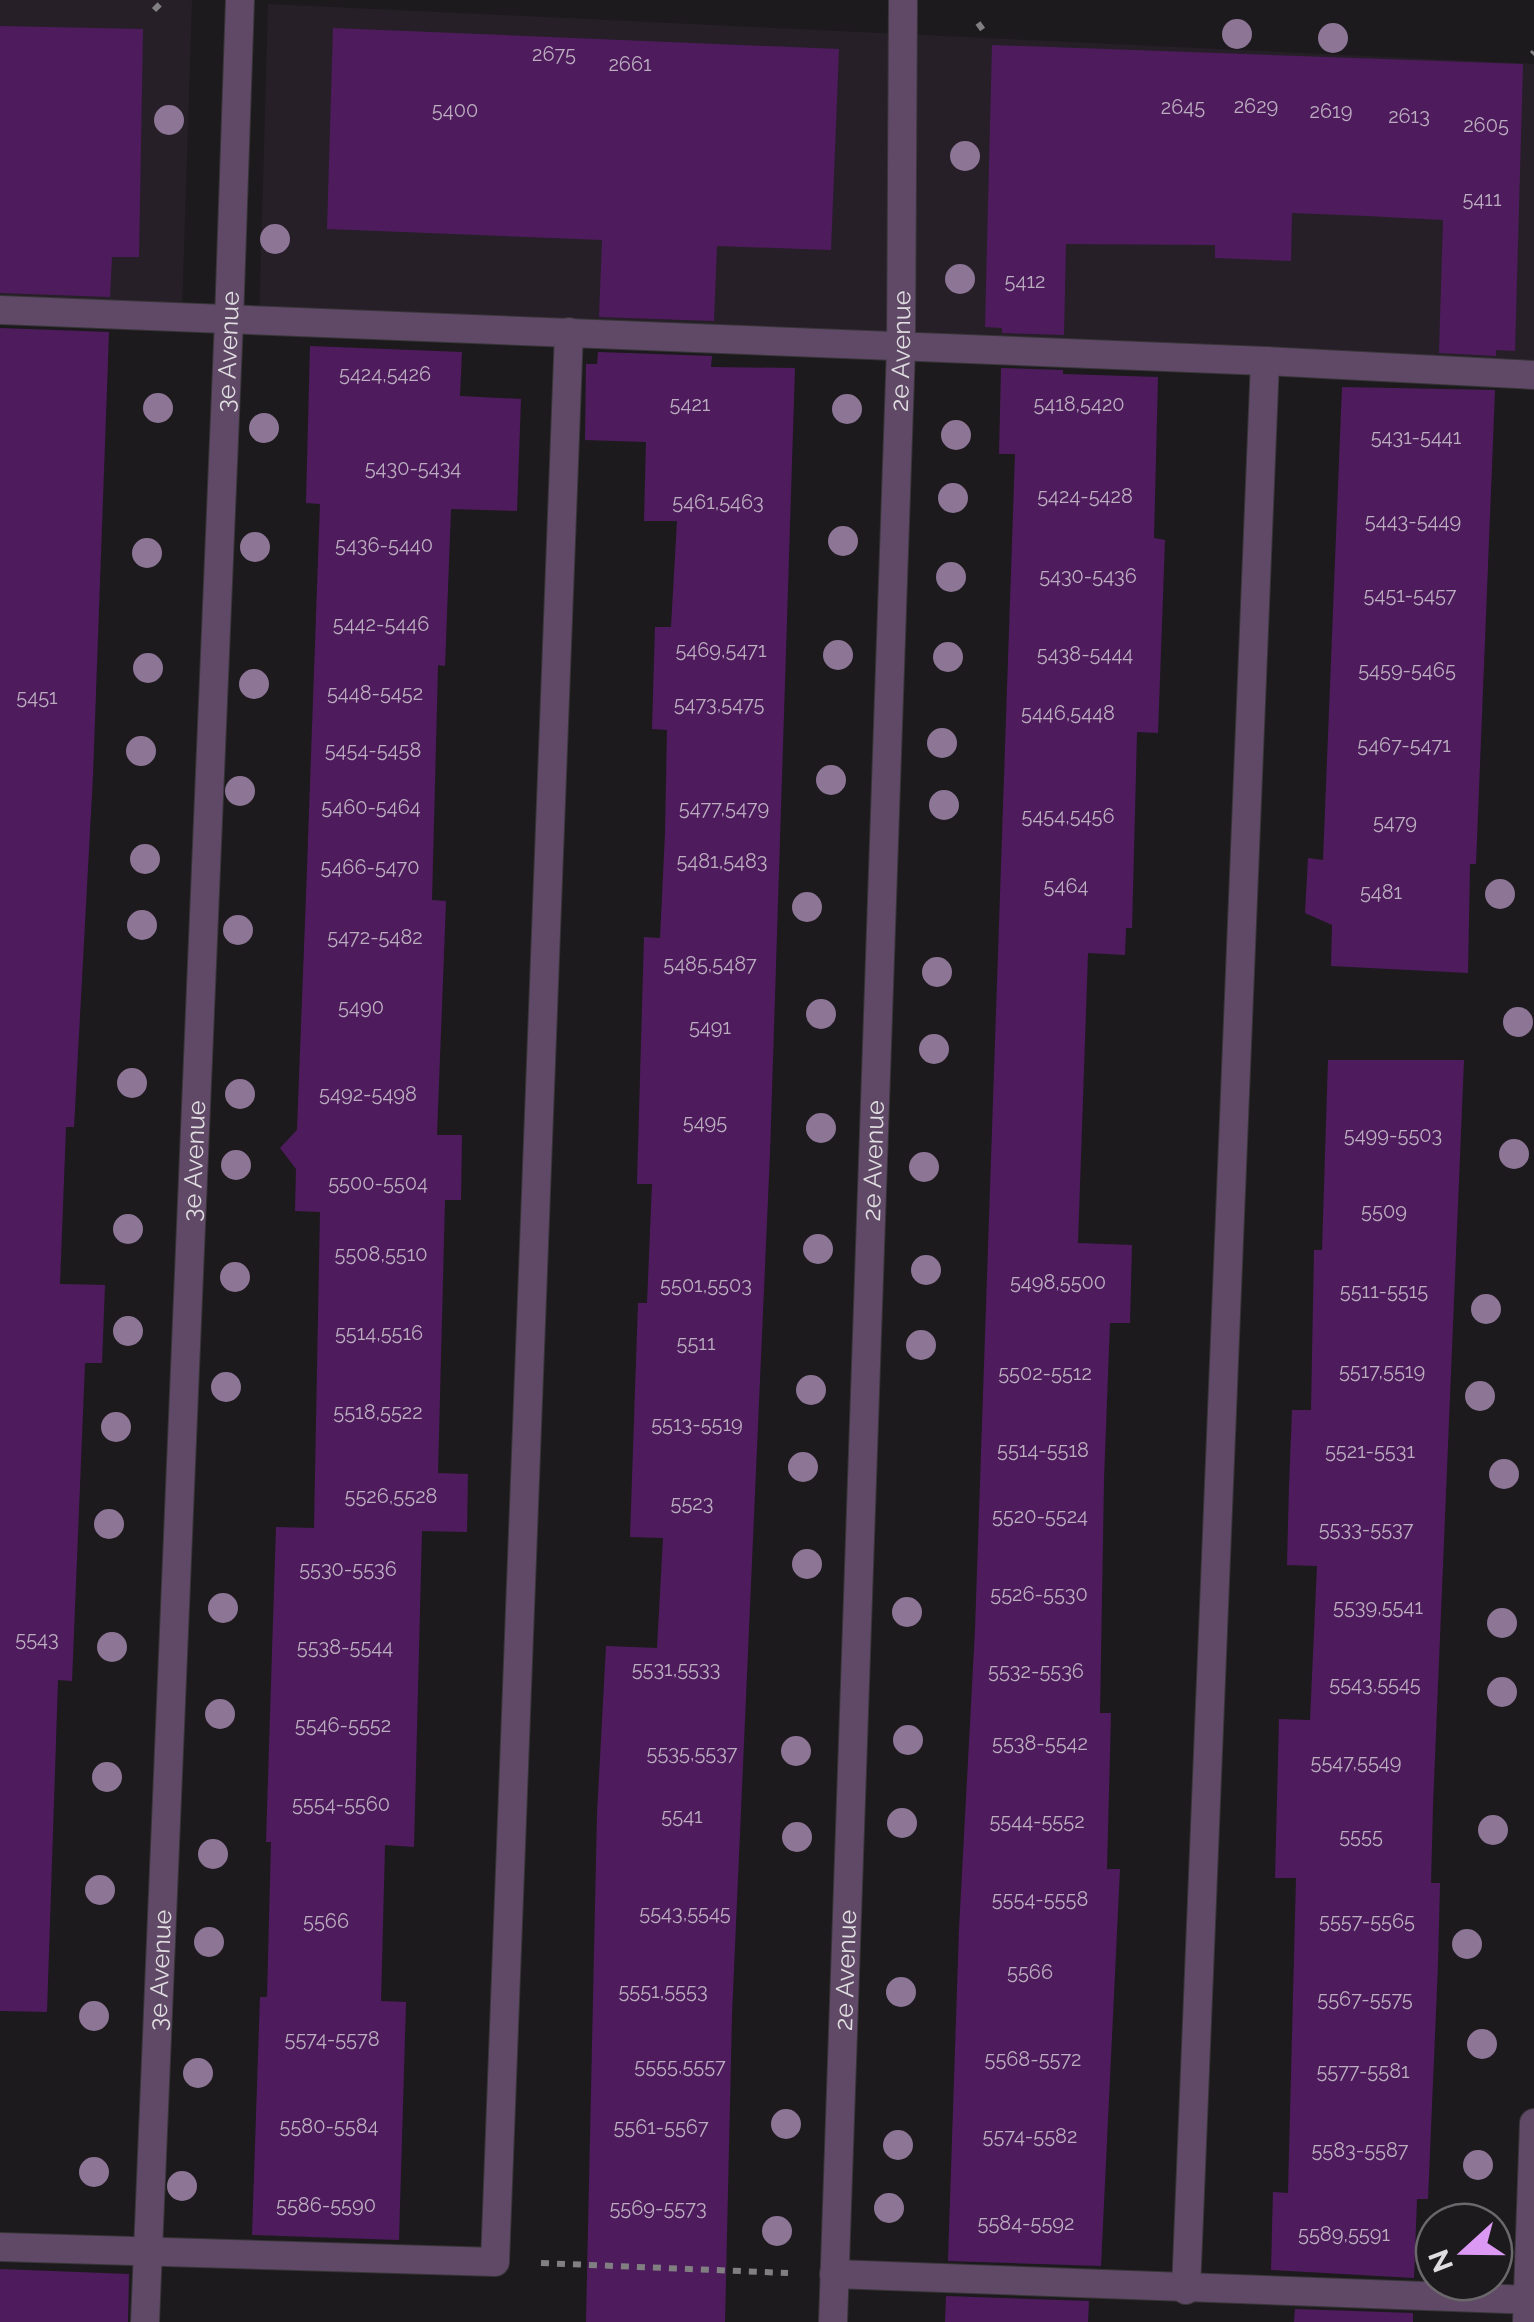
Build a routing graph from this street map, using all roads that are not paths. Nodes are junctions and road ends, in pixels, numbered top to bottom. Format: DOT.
graph roads {
  1 [pos="240,0"];
  2 [pos="904,0"];
  3 [pos="0,310"];
  4 [pos="229,320"];
  5 [pos="569,332"];
  6 [pos="900,348"];
  7 [pos="1266,360"];
  8 [pos="1534,374"];
  9 [pos="1534,2122"];
  10 [pos="0,2247"];
  11 [pos="148,2250"];
  12 [pos="834,2274"];
  13 [pos="1186,2290"];
  14 [pos="1530,2308"];
  15 [pos="144,2322"];
  16 [pos="833,2322"];
  1 -- 4 [label="street, 3e Avenue"];
  2 -- 6 [label="street, 2e Avenue"];
  3 -- 4 [label="street"];
  4 -- 5 [label="street"];
  4 -- 11 [label="street, 3e Avenue"];
  5 -- 6 [label="street"];
  5 -- 11 [label="street"];
  6 -- 7 [label="street"];
  6 -- 12 [label="street, 2e Avenue"];
  7 -- 8 [label="street"];
  7 -- 13 [label="street"];
  9 -- 14 [label="street"];
  10 -- 11 [label="street"];
  11 -- 15 [label="street, 3e Avenue"];
  12 -- 13 [label="street"];
  12 -- 16 [label="street, 2e Avenue"];
  13 -- 14 [label="street"];
}
